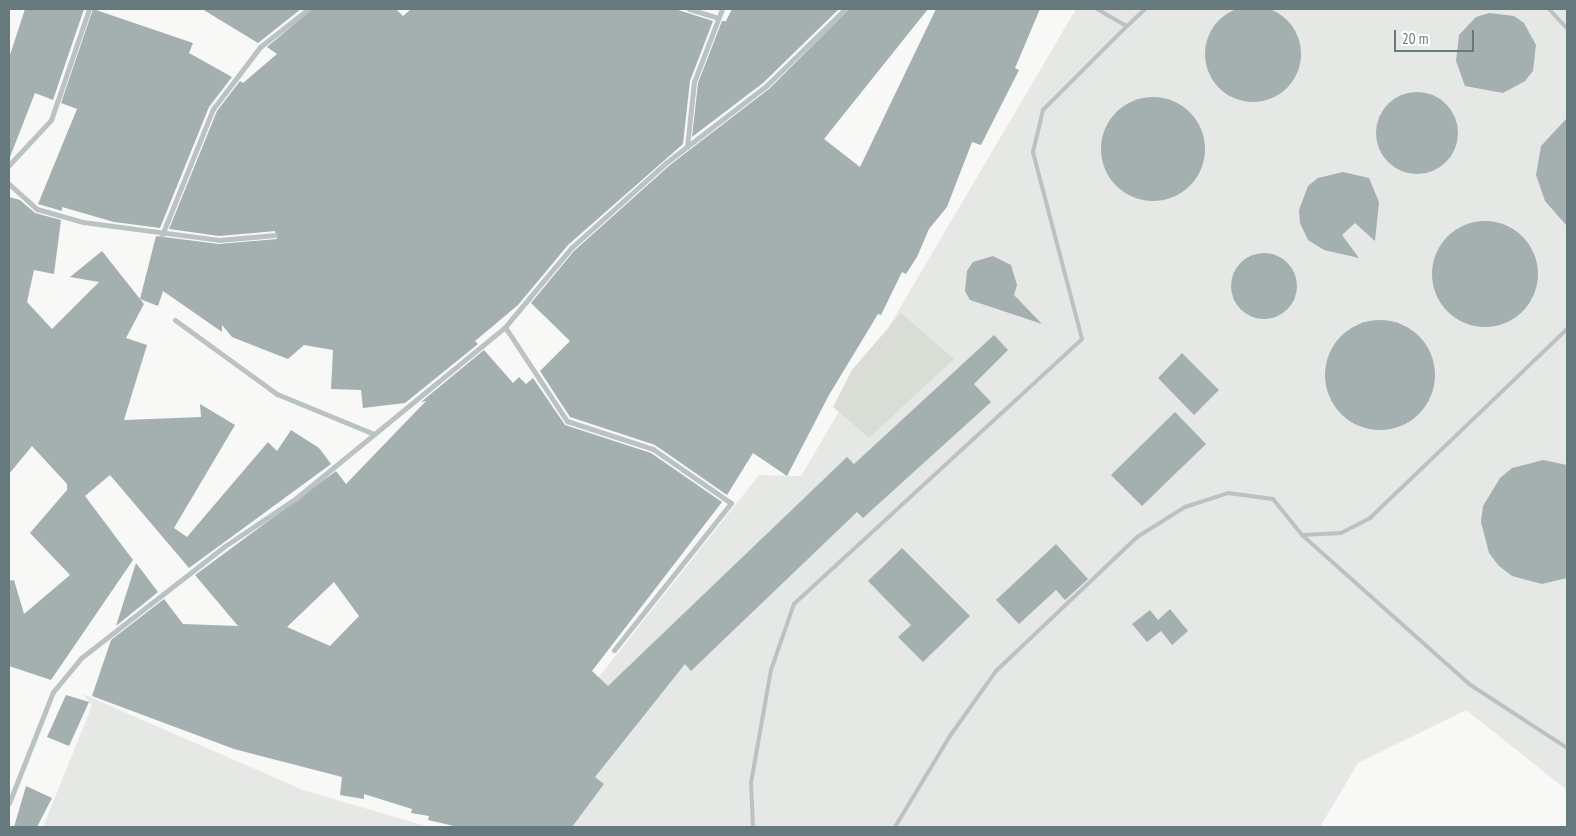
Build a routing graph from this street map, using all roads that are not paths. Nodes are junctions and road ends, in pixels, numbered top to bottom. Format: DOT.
graph roads {
  1 [pos="89,9"];
  2 [pos="308,9"];
  3 [pos="689,9"];
  4 [pos="722,9"];
  5 [pos="845,9"];
  6 [pos="1096,9"];
  7 [pos="1145,9"];
  8 [pos="1549,9"];
  9 [pos="716,17"];
  10 [pos="1126,26"];
  11 [pos="1567,28"];
  12 [pos="687,148"];
  13 [pos="9,166"];
  14 [pos="9,184"];
  15 [pos="162,235"];
  16 [pos="275,235"];
  17 [pos="175,320"];
  18 [pos="505,328"];
  19 [pos="1567,328"];
  20 [pos="374,434"];
  21 [pos="1302,534"];
  22 [pos="614,650"];
  23 [pos="1567,748"];
  24 [pos="9,803"];
  25 [pos="752,827"];
  26 [pos="896,827"];
  1 -- 13 [label="street"];
  2 -- 15 [label="street"];
  3 -- 9 [label="street"];
  4 -- 9 [label="street"];
  5 -- 12 [label="street"];
  6 -- 10 [label="lane"];
  7 -- 10 [label="lane"];
  8 -- 11 [label="lane"];
  9 -- 12 [label="street"];
  10 -- 25 [label="lane"];
  12 -- 18 [label="street"];
  14 -- 15 [label="street"];
  15 -- 16 [label="street"];
  17 -- 20 [label="street"];
  18 -- 20 [label="street"];
  18 -- 22 [label="street"];
  19 -- 21 [label="lane"];
  20 -- 24 [label="street"];
  21 -- 23 [label="lane"];
  21 -- 26 [label="lane"];
}
